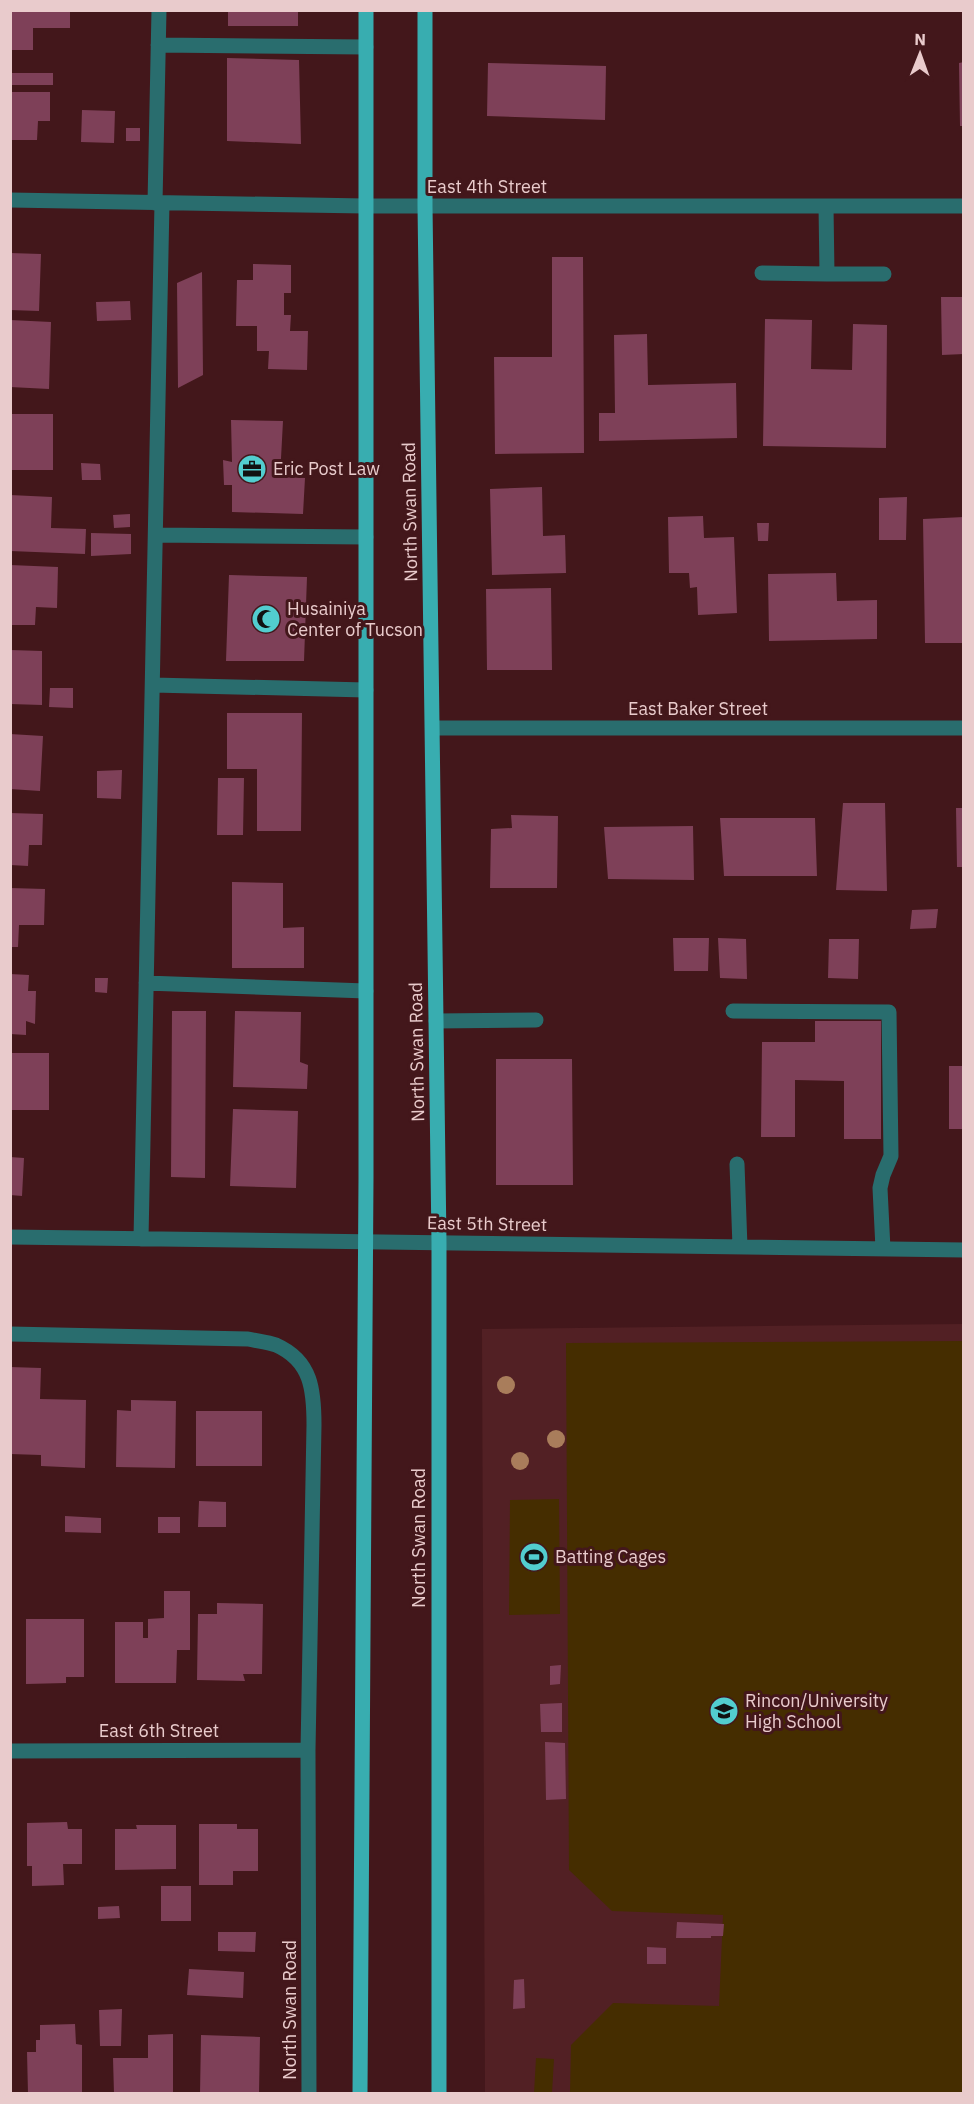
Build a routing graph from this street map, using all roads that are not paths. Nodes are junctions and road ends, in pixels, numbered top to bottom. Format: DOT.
graph roads {
  1 [pos="159,10"];
  2 [pos="366,10"];
  3 [pos="425,10"];
  4 [pos="158,45"];
  5 [pos="366,47"];
  6 [pos="10,200"];
  7 [pos="158,203"];
  8 [pos="425,206"];
  9 [pos="826,206"];
  10 [pos="963,206"];
  11 [pos="365,207"];
  12 [pos="762,273"];
  13 [pos="827,274"];
  14 [pos="884,274"];
  15 [pos="156,535"];
  16 [pos="366,537"];
  17 [pos="153,685"];
  18 [pos="366,690"];
  19 [pos="433,728"];
  20 [pos="963,728"];
  21 [pos="146,984"];
  22 [pos="366,991"];
  23 [pos="733,1011"];
  24 [pos="536,1020"];
  25 [pos="436,1021"];
  26 [pos="736,1164"];
  27 [pos="10,1237"];
  28 [pos="141,1239"];
  29 [pos="366,1241"];
  30 [pos="439,1243"];
  31 [pos="740,1247"];
  32 [pos="883,1249"];
  33 [pos="963,1250"];
  34 [pos="10,1334"];
  35 [pos="10,1750"];
  36 [pos="308,1750"];
  37 [pos="309,2094"];
  38 [pos="360,2094"];
  39 [pos="439,2094"];
  1 -- 4 [label="street"];
  2 -- 5 [label="main road"];
  3 -- 8 [label="main road, North Swan Road"];
  4 -- 5 [label="street"];
  4 -- 7 [label="street"];
  5 -- 11 [label="main road"];
  6 -- 7 [label="street, East 4th Street"];
  7 -- 11 [label="street, East 4th Street"];
  7 -- 15 [label="street"];
  8 -- 9 [label="street, East 4th Street"];
  8 -- 11 [label="street, East 4th Street"];
  8 -- 19 [label="main road, North Swan Road"];
  9 -- 10 [label="street, East 4th Street"];
  9 -- 13 [label="street"];
  11 -- 16 [label="main road"];
  12 -- 13 [label="street"];
  13 -- 14 [label="street"];
  15 -- 16 [label="street"];
  15 -- 17 [label="street"];
  16 -- 18 [label="main road"];
  17 -- 18 [label="street"];
  17 -- 21 [label="street"];
  18 -- 22 [label="main road"];
  19 -- 20 [label="street, East Baker Street"];
  19 -- 25 [label="main road, North Swan Road"];
  21 -- 22 [label="street"];
  21 -- 28 [label="street"];
  22 -- 29 [label="main road"];
  23 -- 32 [label="street"];
  24 -- 25 [label="street"];
  25 -- 30 [label="main road, North Swan Road"];
  26 -- 31 [label="street"];
  27 -- 28 [label="street, East 5th Street"];
  28 -- 29 [label="street, East 5th Street"];
  29 -- 30 [label="street, East 5th Street"];
  29 -- 38 [label="main road"];
  30 -- 31 [label="street, East 5th Street"];
  30 -- 39 [label="main road, North Swan Road"];
  31 -- 32 [label="street, East 5th Street"];
  32 -- 33 [label="street, East 5th Street"];
  34 -- 36 [label="street, North Swan Road"];
  35 -- 36 [label="street, East 6th Street"];
  36 -- 37 [label="street, North Swan Road"];
}
